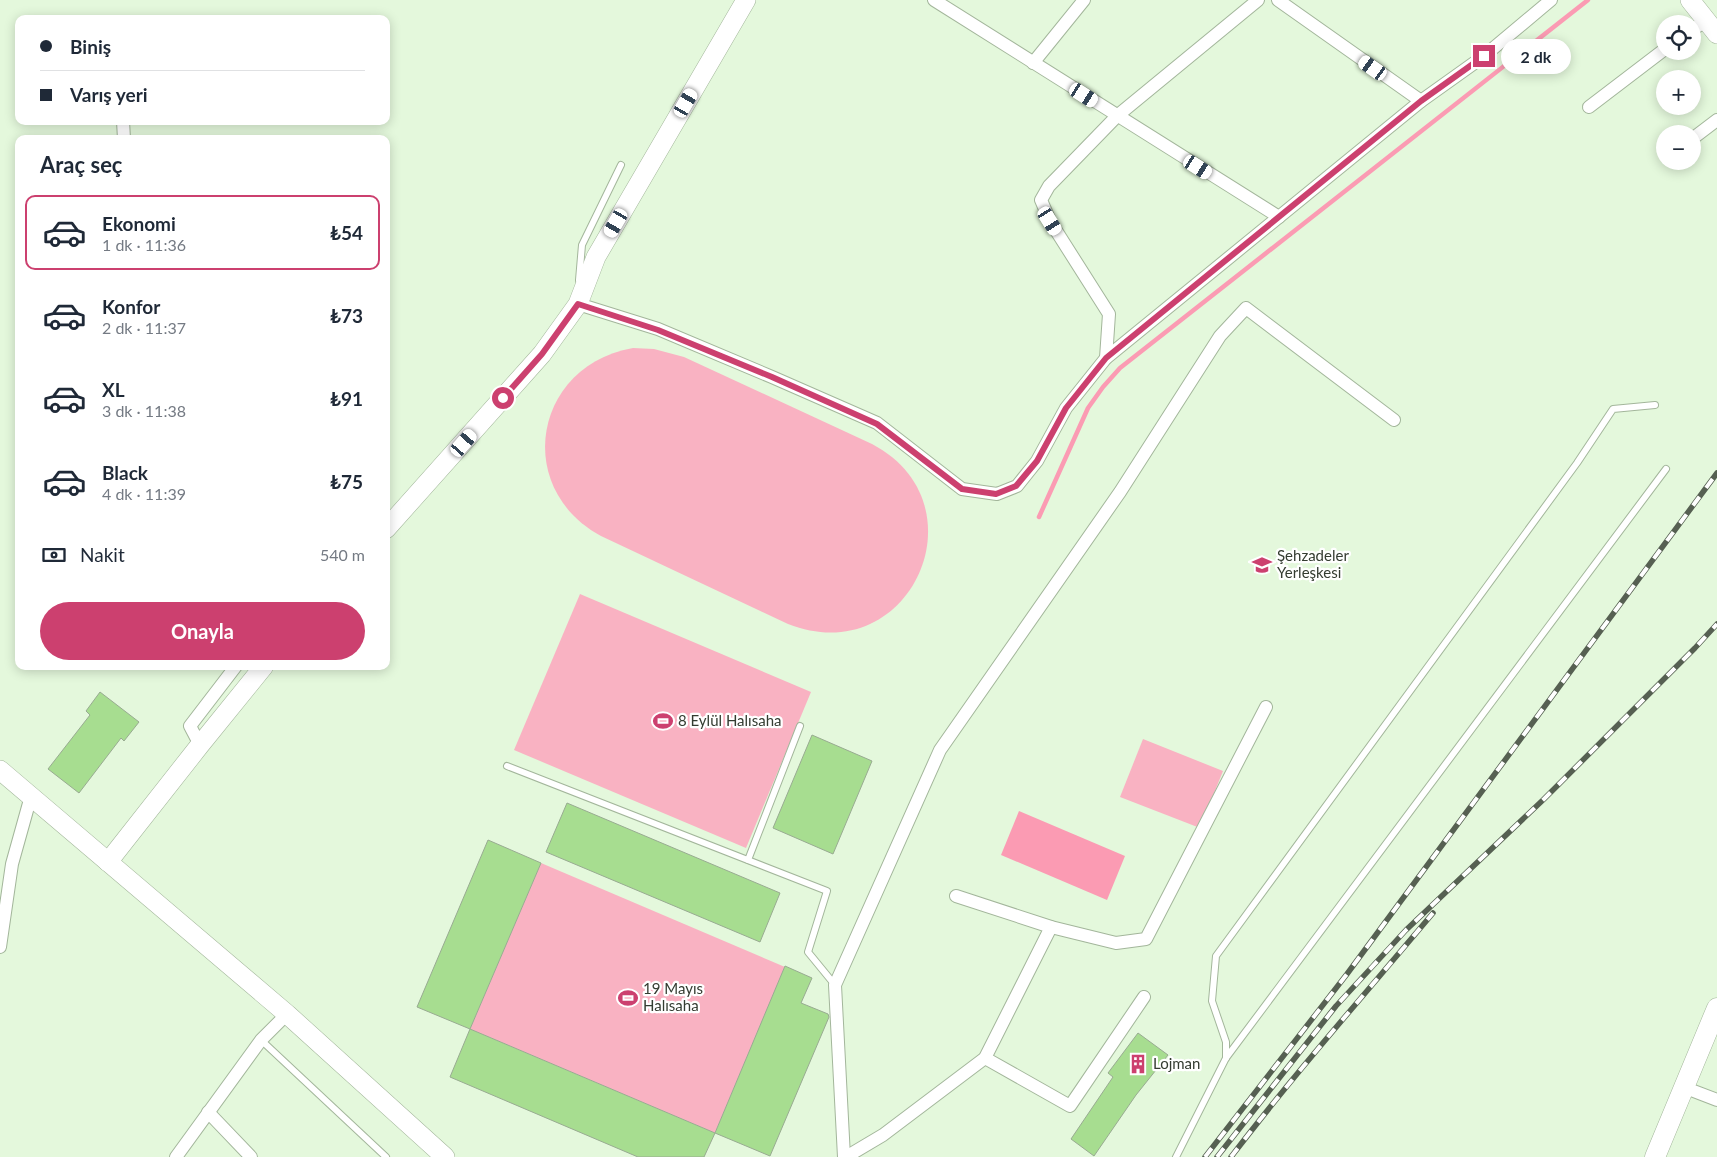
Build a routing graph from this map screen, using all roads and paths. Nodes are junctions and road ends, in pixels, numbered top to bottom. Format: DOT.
graph roads {
  1 [pos="746,0"];
  2 [pos="934,0"];
  3 [pos="1258,0"];
  4 [pos="1278,0"];
  5 [pos="1551,0"];
  6 [pos="1690,0"];
  7 [pos="1079,2"];
  8 [pos="1706,28"];
  9 [pos="1656,56"];
  10 [pos="1034,63"];
  11 [pos="1421,101"];
  12 [pos="1589,107"];
  13 [pos="1117,116"];
  14 [pos="1717,120"];
  15 [pos="1701,132"];
  16 [pos="621,165"];
  17 [pos="1279,217"];
  18 [pos="578,304"];
  19 [pos="1106,358"];
  20 [pos="1655,405"];
  21 [pos="1394,420"];
  22 [pos="1666,469"];
  23 [pos="390,525"];
  24 [pos="233,670"];
  25 [pos="261,670"];
  26 [pos="1266,707"];
  27 [pos="800,726"];
  28 [pos="200,745"];
  29 [pos="507,766"];
  30 [pos="0,770"];
  31 [pos="31,796"];
  32 [pos="748,860"];
  33 [pos="108,862"];
  34 [pos="956,896"];
  35 [pos="1051,927"];
  36 [pos="0,947"];
  37 [pos="835,985"];
  38 [pos="1144,996"];
  39 [pos="1717,1008"];
  40 [pos="287,1014"];
  41 [pos="1717,1027"];
  42 [pos="261,1040"];
  43 [pos="986,1058"];
  44 [pos="1226,1058"];
  45 [pos="1690,1090"];
  46 [pos="1717,1100"];
  47 [pos="208,1112"];
  48 [pos="176,1157"];
  49 [pos="251,1157"];
  50 [pos="386,1157"];
  51 [pos="446,1157"];
  52 [pos="845,1157"];
  53 [pos="1176,1157"];
  54 [pos="1655,1157"];
  55 [pos="1665,1157"];
  1 -- 18 [label="street"];
  2 -- 10 [label="street"];
  3 -- 13 [label="street"];
  4 -- 11 [label="street"];
  5 -- 11 [label="street"];
  6 -- 8 [label="street"];
  7 -- 10 [label="street"];
  9 -- 12 [label="street"];
  10 -- 13 [label="street"];
  11 -- 17 [label="street"];
  13 -- 17 [label="street"];
  13 -- 19 [label="street"];
  14 -- 15 [label="street"];
  16 -- 18 [label="lane"];
  17 -- 19 [label="street"];
  18 -- 19 [label="street"];
  18 -- 23 [label="street"];
  20 -- 44 [label="lane"];
  21 -- 37 [label="street"];
  22 -- 44 [label="lane"];
  24 -- 28 [label="street"];
  25 -- 28 [label="street"];
  26 -- 35 [label="street"];
  27 -- 32 [label="lane"];
  28 -- 33 [label="street"];
  29 -- 32 [label="lane"];
  30 -- 31 [label="street"];
  31 -- 33 [label="street"];
  31 -- 36 [label="street"];
  32 -- 37 [label="lane"];
  33 -- 40 [label="street"];
  34 -- 35 [label="street"];
  35 -- 43 [label="street"];
  37 -- 52 [label="street"];
  38 -- 43 [label="street"];
  39 -- 54 [label="main road"];
  40 -- 42 [label="street"];
  40 -- 51 [label="street"];
  41 -- 45 [label="main road"];
  42 -- 47 [label="street"];
  42 -- 50 [label="lane"];
  43 -- 52 [label="street"];
  44 -- 53 [label="lane"];
  45 -- 46 [label="street"];
  45 -- 55 [label="main road"];
  47 -- 48 [label="street"];
  47 -- 49 [label="street"];
}
